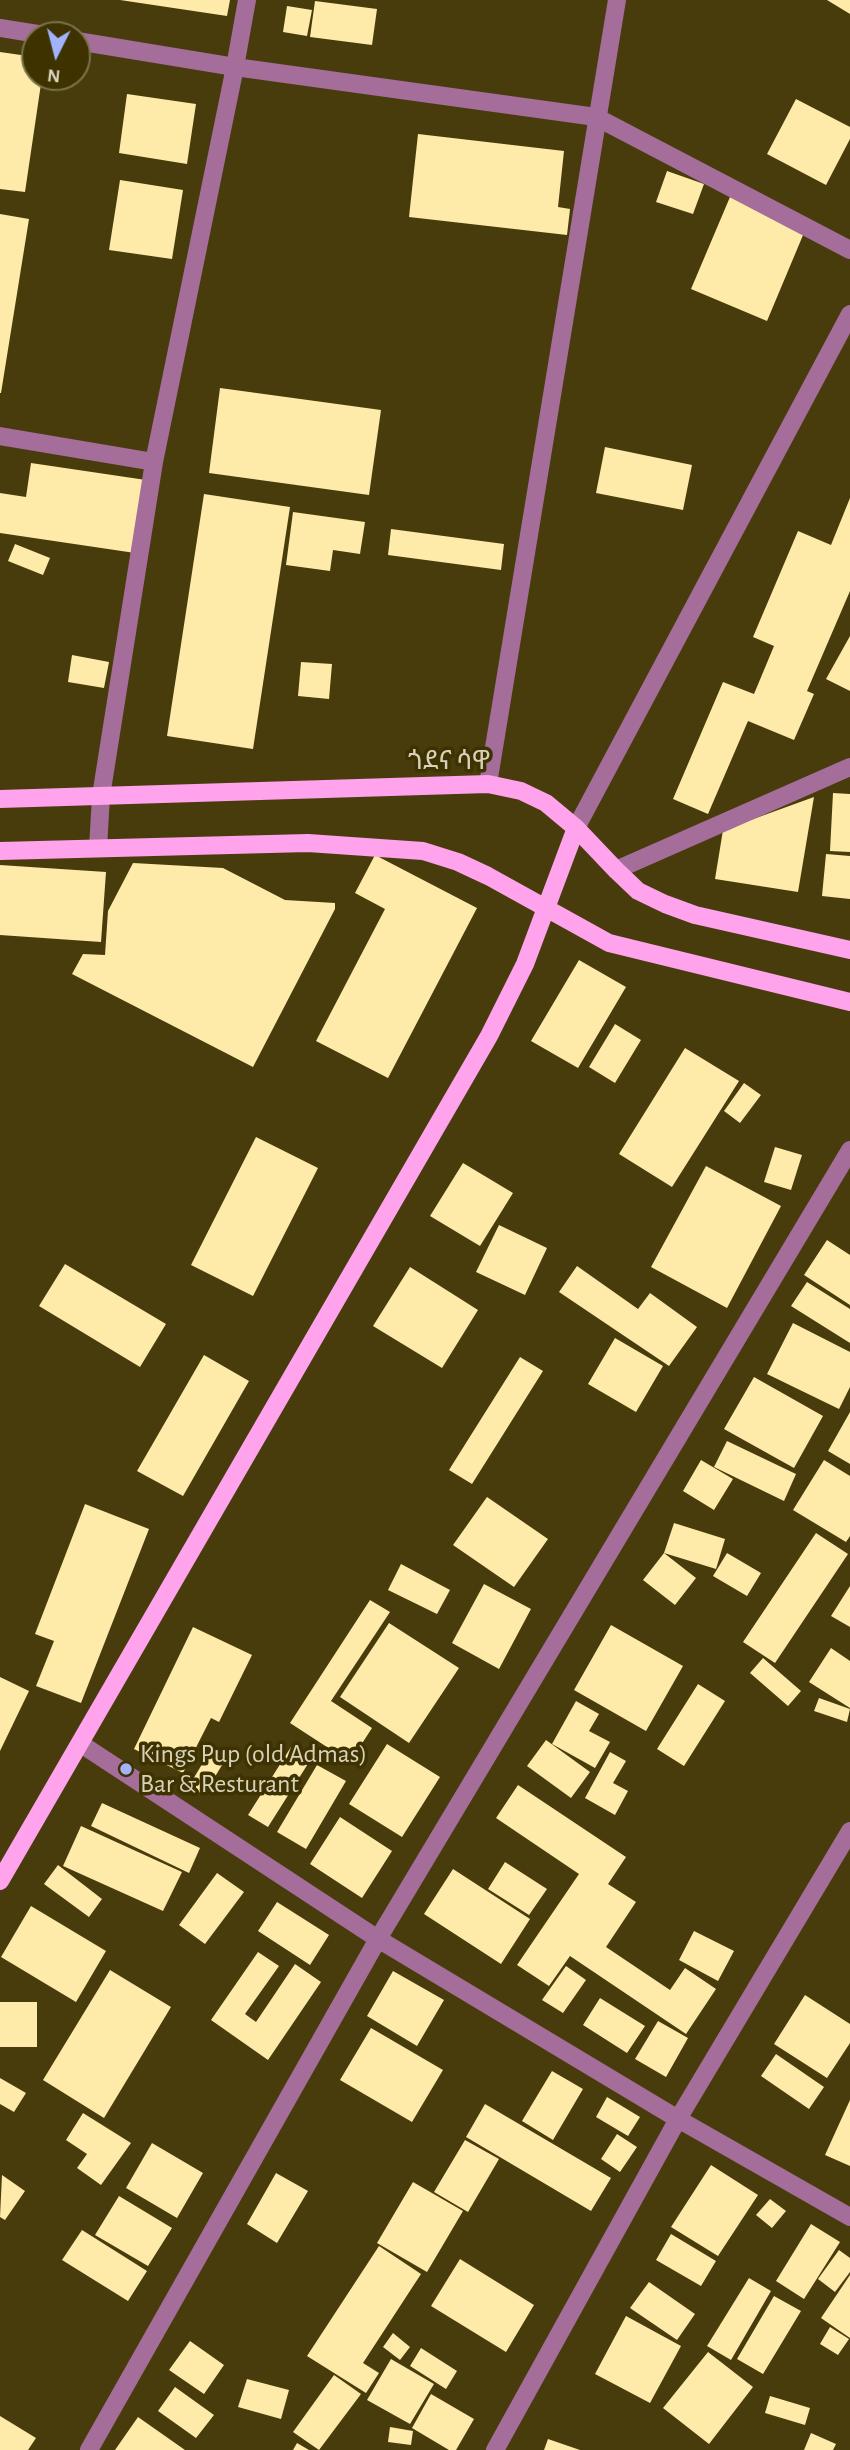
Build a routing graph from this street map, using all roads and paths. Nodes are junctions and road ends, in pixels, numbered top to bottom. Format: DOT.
graph roads {
  1 [pos="247,0"];
  2 [pos="617,0"];
  3 [pos="0,28"];
  4 [pos="21,31"];
  5 [pos="91,43"];
  6 [pos="235,68"];
  7 [pos="596,117"];
  8 [pos="850,250"];
  9 [pos="850,314"];
  10 [pos="0,436"];
  11 [pos="154,462"];
  12 [pos="850,767"];
  13 [pos="488,785"];
  14 [pos="101,796"];
  15 [pos="0,799"];
  16 [pos="576,828"];
  17 [pos="98,848"];
  18 [pos="0,851"];
  19 [pos="615,870"];
  20 [pos="546,910"];
  21 [pos="850,950"];
  22 [pos="850,1002"];
  23 [pos="850,1150"];
  24 [pos="81,1744"];
  25 [pos="850,1831"];
  26 [pos="0,1881"];
  27 [pos="378,1939"];
  28 [pos="678,2119"];
  29 [pos="850,2217"];
  30 [pos="89,2450"];
  31 [pos="495,2450"];
  1 -- 6 [label="street"];
  2 -- 7 [label="street"];
  3 -- 4 [label="street"];
  5 -- 6 [label="street"];
  6 -- 7 [label="street"];
  6 -- 11 [label="street"];
  7 -- 8 [label="street"];
  7 -- 13 [label="street"];
  9 -- 16 [label="street"];
  10 -- 11 [label="street"];
  11 -- 14 [label="street"];
  12 -- 19 [label="street"];
  13 -- 14 [label="main road, ጎደና ሳዋ"];
  13 -- 16 [label="main road, ጎደና ሳዋ"];
  14 -- 15 [label="main road, ጎደና ሳዋ"];
  14 -- 17 [label="street"];
  16 -- 19 [label="main road, ጎደና ሳዋ"];
  16 -- 20 [label="main road"];
  17 -- 18 [label="main road"];
  17 -- 20 [label="main road"];
  19 -- 21 [label="main road, ጎደና ሳዋ"];
  20 -- 22 [label="main road"];
  20 -- 24 [label="main road"];
  23 -- 27 [label="street"];
  24 -- 26 [label="main road"];
  24 -- 27 [label="street"];
  25 -- 28 [label="street"];
  27 -- 28 [label="street"];
  27 -- 30 [label="street"];
  28 -- 29 [label="street"];
  28 -- 31 [label="street"];
}
